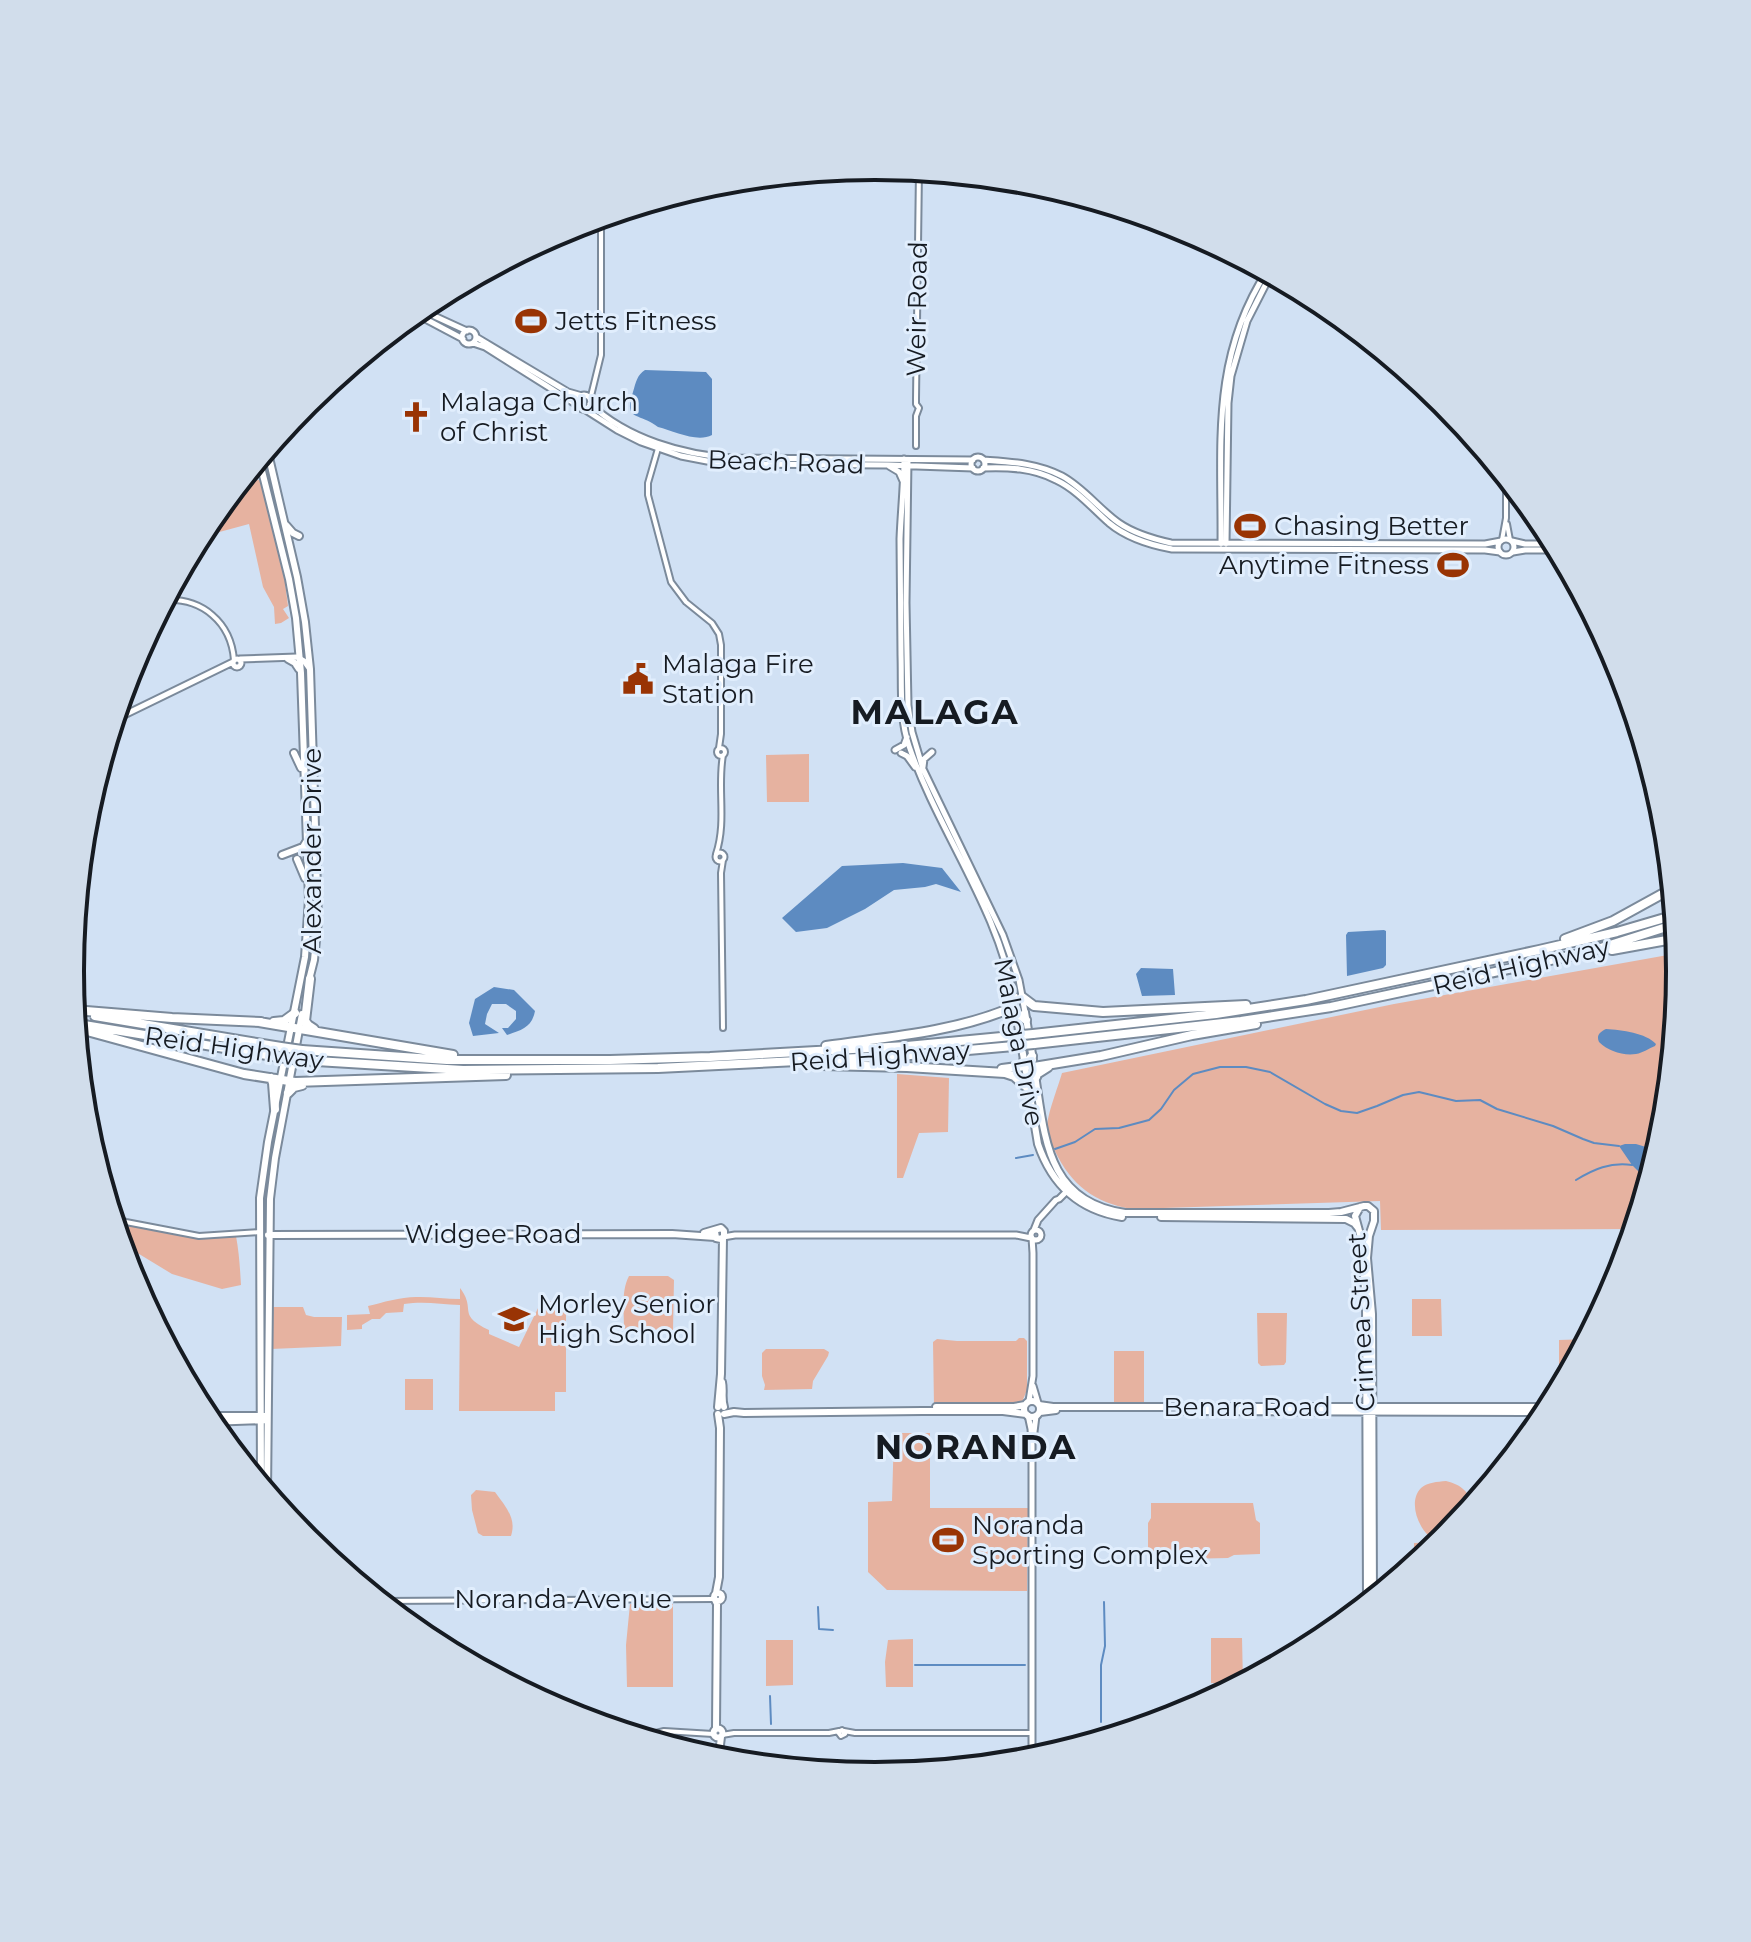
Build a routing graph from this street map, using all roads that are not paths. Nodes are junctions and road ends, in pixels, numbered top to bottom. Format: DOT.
graph roads {
  1 [pos="919,181"];
  2 [pos="601,230"];
  3 [pos="1264,282"];
  4 [pos="433,315"];
  5 [pos="427,320"];
  6 [pos="467,331"];
  7 [pos="463,339"];
  8 [pos="474,340"];
  9 [pos="587,399"];
  10 [pos="577,405"];
  11 [pos="584,409"];
  12 [pos="659,446"];
  13 [pos="916,446"];
  14 [pos="973,460"];
  15 [pos="984,460"];
  16 [pos="270,462"];
  17 [pos="888,465"];
  18 [pos="906,465"];
  19 [pos="973,468"];
  20 [pos="983,468"];
  21 [pos="262,471"];
  22 [pos="904,483"];
  23 [pos="1506,493"];
  24 [pos="1088,500"];
  25 [pos="1506,518"];
  26 [pos="283,523"];
  27 [pos="1224,532"];
  28 [pos="299,536"];
  29 [pos="1511,540"];
  30 [pos="1501,541"];
  31 [pos="1180,543"];
  32 [pos="1236,544"];
  33 [pos="1542,544"];
  34 [pos="1224,546"];
  35 [pos="1546,550"];
  36 [pos="1500,552"];
  37 [pos="1512,552"];
  38 [pos="177,600"];
  39 [pos="307,648"];
  40 [pos="279,658"];
  41 [pos="300,658"];
  42 [pos="288,659"];
  43 [pos="236,660"];
  44 [pos="310,669"];
  45 [pos="301,673"];
  46 [pos="127,714"];
  47 [pos="907,737"];
  48 [pos="932,752"];
  49 [pos="294,753"];
  50 [pos="923,769"];
  51 [pos="921,778"];
  52 [pos="304,779"];
  53 [pos="307,842"];
  54 [pos="282,855"];
  55 [pos="297,859"];
  56 [pos="308,885"];
  57 [pos="1662,893"];
  58 [pos="1665,918"];
  59 [pos="1665,927"];
  60 [pos="1666,940"];
  61 [pos="1541,962"];
  62 [pos="1444,970"];
  63 [pos="310,979"];
  64 [pos="1325,996"];
  65 [pos="1018,997"];
  66 [pos="1331,1007"];
  67 [pos="1054,1009"];
  68 [pos="86,1012"];
  69 [pos="86,1013"];
  70 [pos="295,1013"];
  71 [pos="988,1016"];
  72 [pos="1021,1016"];
  73 [pos="259,1022"];
  74 [pos="86,1027"];
  75 [pos="296,1028"];
  76 [pos="723,1028"];
  77 [pos="87,1029"];
  78 [pos="327,1033"];
  79 [pos="1033,1039"];
  80 [pos="1013,1041"];
  81 [pos="280,1052"];
  82 [pos="301,1055"];
  83 [pos="742,1055"];
  84 [pos="610,1060"];
  85 [pos="777,1063"];
  86 [pos="1028,1063"];
  87 [pos="1052,1065"];
  88 [pos="587,1069"];
  89 [pos="983,1070"];
  90 [pos="1036,1077"];
  91 [pos="271,1078"];
  92 [pos="286,1080"];
  93 [pos="343,1081"];
  94 [pos="1029,1089"];
  95 [pos="288,1093"];
  96 [pos="275,1109"];
  97 [pos="275,1158"];
  98 [pos="263,1178"];
  99 [pos="1066,1187"];
  100 [pos="1058,1198"];
  101 [pos="1078,1201"];
  102 [pos="1360,1207"];
  103 [pos="126,1225"];
  104 [pos="1358,1228"];
  105 [pos="260,1234"];
  106 [pos="268,1234"];
  107 [pos="719,1235"];
  108 [pos="1034,1235"];
  109 [pos="1032,1385"];
  110 [pos="1370,1396"];
  111 [pos="1027,1403"];
  112 [pos="261,1405"];
  113 [pos="1038,1409"];
  114 [pos="1355,1409"];
  115 [pos="1370,1409"];
  116 [pos="1384,1409"];
  117 [pos="1535,1410"];
  118 [pos="722,1411"];
  119 [pos="1027,1414"];
  120 [pos="221,1417"];
  121 [pos="250,1418"];
  122 [pos="264,1418"];
  123 [pos="224,1420"];
  124 [pos="1370,1423"];
  125 [pos="261,1434"];
  126 [pos="1032,1445"];
  127 [pos="261,1469"];
  128 [pos="266,1476"];
  129 [pos="1373,1586"];
  130 [pos="1367,1591"];
  131 [pos="717,1596"];
  132 [pos="397,1601"];
  133 [pos="659,1732"];
  134 [pos="718,1732"];
  135 [pos="1032,1733"];
  136 [pos="718,1746"];
  137 [pos="1032,1747"];
  1 -- 13 [label="street, Weir Road"];
  2 -- 9 [label="street"];
  3 -- 27 [label="main road"];
  4 -- 6 [label="main road"];
  5 -- 7 [label="main road"];
  6 -- 7 [label="main road"];
  6 -- 8 [label="main road"];
  7 -- 8 [label="main road"];
  8 -- 9 [label="main road, Beach Road"];
  8 -- 10 [label="main road"];
  9 -- 10 [label="main road"];
  9 -- 11 [label="main road"];
  9 -- 12 [label="main road, Beach Road"];
  10 -- 11 [label="main road, Beach Road"];
  11 -- 12 [label="main road, Beach Road"];
  12 -- 17 [label="main road, Beach Road"];
  12 -- 18 [label="main road, Beach Road"];
  12 -- 76 [label="street"];
  14 -- 15 [label="main road"];
  14 -- 18 [label="main road"];
  14 -- 19 [label="main road"];
  15 -- 20 [label="main road"];
  15 -- 24 [label="main road"];
  16 -- 26 [label="main road, Alexander Drive"];
  17 -- 18 [label="main road, Beach Road"];
  17 -- 22 [label="main road"];
  18 -- 19 [label="main road"];
  18 -- 22 [label="main road, Malaga Drive"];
  18 -- 50 [label="main road, Malaga Drive"];
  19 -- 20 [label="main road"];
  20 -- 24 [label="main road"];
  21 -- 41 [label="main road, Alexander Drive"];
  22 -- 47 [label="main road, Malaga Drive"];
  23 -- 25 [label="street"];
  24 -- 31 [label="main road"];
  24 -- 34 [label="main road"];
  25 -- 29 [label="street"];
  25 -- 30 [label="street"];
  26 -- 28 [label="main road"];
  26 -- 39 [label="main road, Alexander Drive"];
  27 -- 31 [label="main road"];
  27 -- 32 [label="main road"];
  27 -- 34 [label="main road"];
  29 -- 30 [label="main road"];
  29 -- 33 [label="main road"];
  29 -- 37 [label="main road"];
  30 -- 32 [label="main road"];
  30 -- 36 [label="main road"];
  31 -- 34 [label="main road"];
  32 -- 34 [label="main road"];
  34 -- 36 [label="main road"];
  35 -- 37 [label="main road"];
  36 -- 37 [label="main road"];
  38 -- 43 [label="street"];
  39 -- 41 [label="main road"];
  39 -- 44 [label="main road, Alexander Drive"];
  40 -- 41 [label="main road"];
  40 -- 42 [label="main road"];
  40 -- 43 [label="main road"];
  41 -- 42 [label="main road"];
  41 -- 44 [label="main road"];
  41 -- 45 [label="main road, Alexander Drive"];
  42 -- 45 [label="main road"];
  43 -- 46 [label="main road"];
  44 -- 63 [label="main road, Alexander Drive"];
  45 -- 52 [label="main road, Alexander Drive"];
  47 -- 51 [label="main road, Malaga Drive"];
  47 -- 51 [label="main road"];
  48 -- 50 [label="main road"];
  49 -- 52 [label="main road"];
  50 -- 65 [label="main road, Malaga Drive"];
  51 -- 65 [label="main road, Malaga Drive"];
  52 -- 53 [label="main road, Alexander Drive"];
  53 -- 54 [label="main road"];
  53 -- 56 [label="main road, Alexander Drive"];
  55 -- 56 [label="main road"];
  56 -- 70 [label="main road, Alexander Drive"];
  57 -- 62 [label="highway"];
  58 -- 62 [label="highway, Reid Highway"];
  59 -- 61 [label="highway, Reid Highway"];
  60 -- 61 [label="highway"];
  61 -- 66 [label="highway, Reid Highway"];
  62 -- 64 [label="highway, Reid Highway"];
  63 -- 75 [label="main road, Alexander Drive"];
  63 -- 78 [label="highway"];
  64 -- 67 [label="highway"];
  64 -- 79 [label="highway, Reid Highway"];
  65 -- 67 [label="highway"];
  65 -- 71 [label="highway"];
  65 -- 72 [label="main road, Malaga Drive"];
  66 -- 79 [label="highway, Reid Highway"];
  66 -- 87 [label="highway"];
  67 -- 72 [label="highway"];
  68 -- 73 [label="highway"];
  69 -- 81 [label="highway, Reid Highway"];
  70 -- 73 [label="highway"];
  70 -- 75 [label="main road, Alexander Drive"];
  71 -- 72 [label="highway"];
  71 -- 83 [label="highway"];
  72 -- 86 [label="main road, Malaga Drive"];
  73 -- 75 [label="highway"];
  74 -- 81 [label="highway, Reid Highway"];
  75 -- 78 [label="highway"];
  75 -- 92 [label="main road, Alexander Drive"];
  77 -- 91 [label="highway"];
  78 -- 84 [label="highway"];
  79 -- 80 [label="highway, Reid Highway, bridge"];
  80 -- 83 [label="highway, Reid Highway"];
  80 -- 85 [label="highway, Reid Highway"];
  81 -- 82 [label="highway, Reid Highway, bridge"];
  82 -- 84 [label="highway, Reid Highway"];
  82 -- 88 [label="highway, Reid Highway"];
  83 -- 84 [label="highway, Reid Highway"];
  85 -- 88 [label="highway, Reid Highway"];
  85 -- 89 [label="highway"];
  86 -- 87 [label="highway"];
  86 -- 89 [label="highway"];
  86 -- 90 [label="main road, Malaga Drive"];
  86 -- 94 [label="main road, Malaga Drive"];
  87 -- 90 [label="highway"];
  88 -- 93 [label="highway"];
  89 -- 94 [label="highway"];
  90 -- 99 [label="main road, Malaga Drive"];
  91 -- 92 [label="highway"];
  91 -- 96 [label="highway"];
  92 -- 93 [label="highway"];
  92 -- 95 [label="main road, Alexander Drive"];
  92 -- 96 [label="main road, Alexander Drive"];
  93 -- 95 [label="highway"];
  94 -- 99 [label="main road, Malaga Drive"];
  95 -- 97 [label="main road, Alexander Drive"];
  96 -- 98 [label="main road, Alexander Drive"];
  97 -- 98 [label="main road"];
  97 -- 106 [label="main road, Alexander Drive"];
  98 -- 105 [label="main road, Alexander Drive"];
  99 -- 100 [label="main road"];
  99 -- 100 [label="main road"];
  99 -- 101 [label="main road, Malaga Drive"];
  99 -- 102 [label="main road, Malaga Drive"];
  100 -- 101 [label="main road"];
  100 -- 108 [label="main road"];
  101 -- 104 [label="main road, Malaga Drive"];
  102 -- 104 [label="main road, Crimea Street"];
  102 -- 110 [label="main road, Crimea Street"];
  103 -- 105 [label="street"];
  104 -- 110 [label="main road, Crimea Street"];
  105 -- 106 [label="main road, Widgee Road"];
  105 -- 112 [label="main road, Alexander Drive"];
  106 -- 107 [label="main road, Widgee Road"];
  106 -- 122 [label="main road, Alexander Drive"];
  107 -- 108 [label="main road"];
  107 -- 118 [label="main road"];
  108 -- 109 [label="main road"];
  109 -- 111 [label="main road"];
  109 -- 113 [label="main road"];
  110 -- 114 [label="main road"];
  110 -- 115 [label="main road, Crimea Street"];
  110 -- 116 [label="main road"];
  111 -- 113 [label="main road"];
  111 -- 118 [label="main road"];
  111 -- 119 [label="main road"];
  112 -- 121 [label="main road"];
  112 -- 122 [label="main road, Alexander Drive"];
  113 -- 114 [label="main road, Benara Road"];
  113 -- 119 [label="main road"];
  113 -- 126 [label="main road"];
  114 -- 115 [label="main road, Benara Road"];
  114 -- 124 [label="main road"];
  115 -- 116 [label="main road, Benara Road"];
  115 -- 124 [label="main road, Crimea Street"];
  116 -- 117 [label="main road, Benara Road"];
  116 -- 124 [label="main road"];
  118 -- 119 [label="main road"];
  118 -- 131 [label="main road"];
  119 -- 126 [label="main road"];
  120 -- 121 [label="main road"];
  121 -- 122 [label="main road"];
  121 -- 123 [label="main road"];
  121 -- 125 [label="main road"];
  122 -- 125 [label="main road, Alexander Drive"];
  122 -- 128 [label="main road, Alexander Drive"];
  124 -- 129 [label="main road, Crimea Street"];
  124 -- 130 [label="main road, Crimea Street"];
  125 -- 127 [label="main road, Alexander Drive"];
  126 -- 135 [label="main road"];
  131 -- 132 [label="street, Noranda Avenue"];
  131 -- 134 [label="main road"];
  133 -- 134 [label="street"];
  134 -- 135 [label="street"];
  134 -- 136 [label="main road"];
  135 -- 137 [label="main road"];
}
